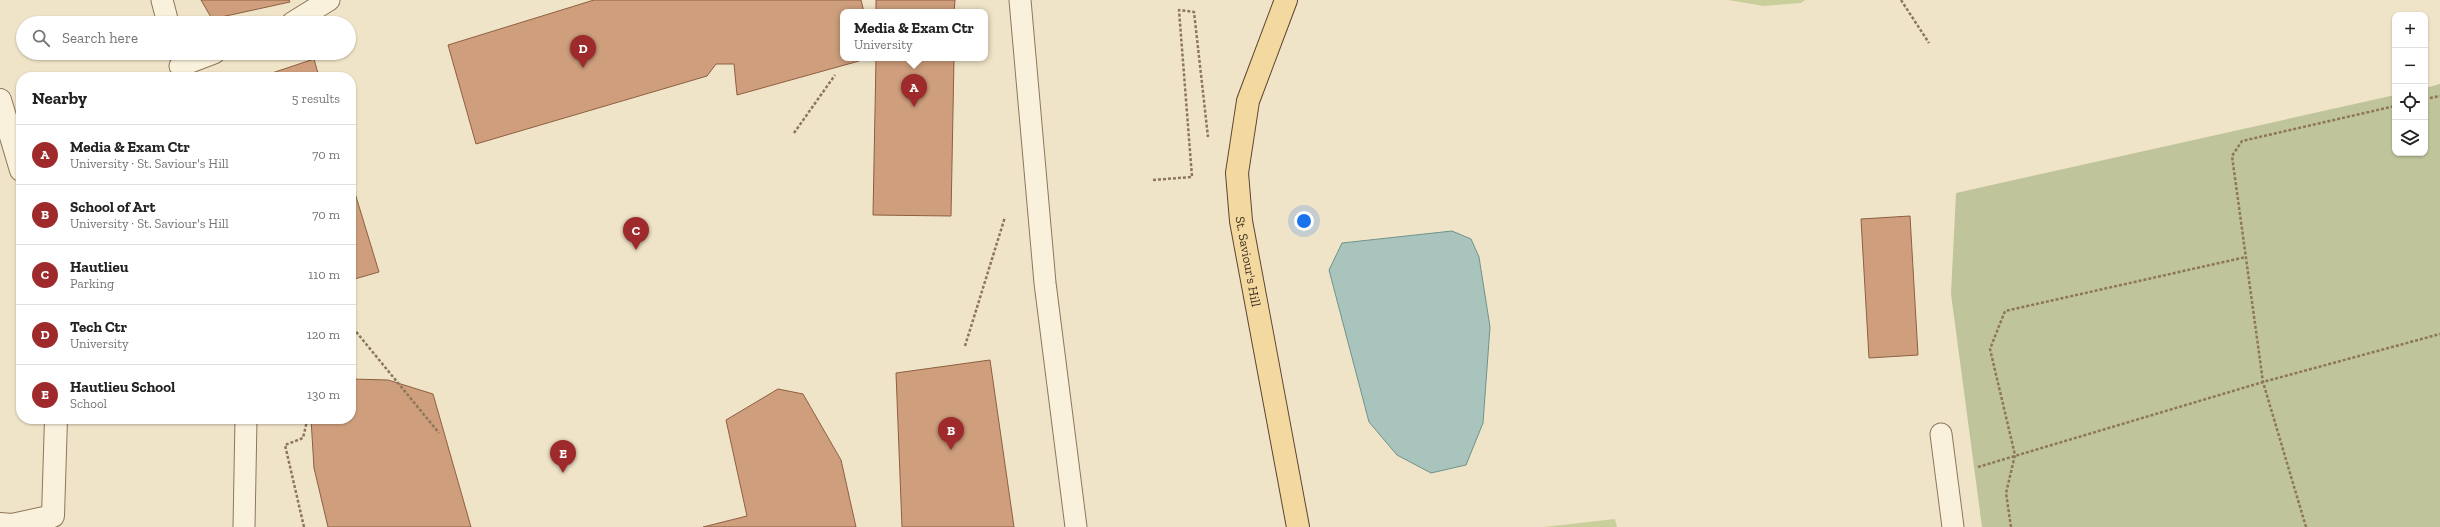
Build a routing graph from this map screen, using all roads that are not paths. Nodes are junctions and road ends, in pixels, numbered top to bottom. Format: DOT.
graph roads {
  1 [pos="162,0"];
  2 [pos="329,0"];
  3 [pos="1020,0"];
  4 [pos="1286,0"];
  5 [pos="166,16"];
  6 [pos="303,16"];
  7 [pos="194,60"];
  8 [pos="180,65"];
  9 [pos="1,106"];
  10 [pos="16,154"];
  11 [pos="56,424"];
  12 [pos="246,424"];
  13 [pos="1941,434"];
  14 [pos="0,524"];
  15 [pos="244,527"];
  16 [pos="1076,527"];
  17 [pos="1298,527"];
  18 [pos="1952,527"];
  1 -- 5 [label="lane"];
  2 -- 6 [label="lane"];
  3 -- 16 [label="lane"];
  4 -- 17 [label="main road, St. Saviour's Hill"];
  7 -- 8 [label="lane"];
  9 -- 10 [label="street"];
  11 -- 14 [label="street"];
  12 -- 15 [label="lane"];
  13 -- 18 [label="lane"];
}
